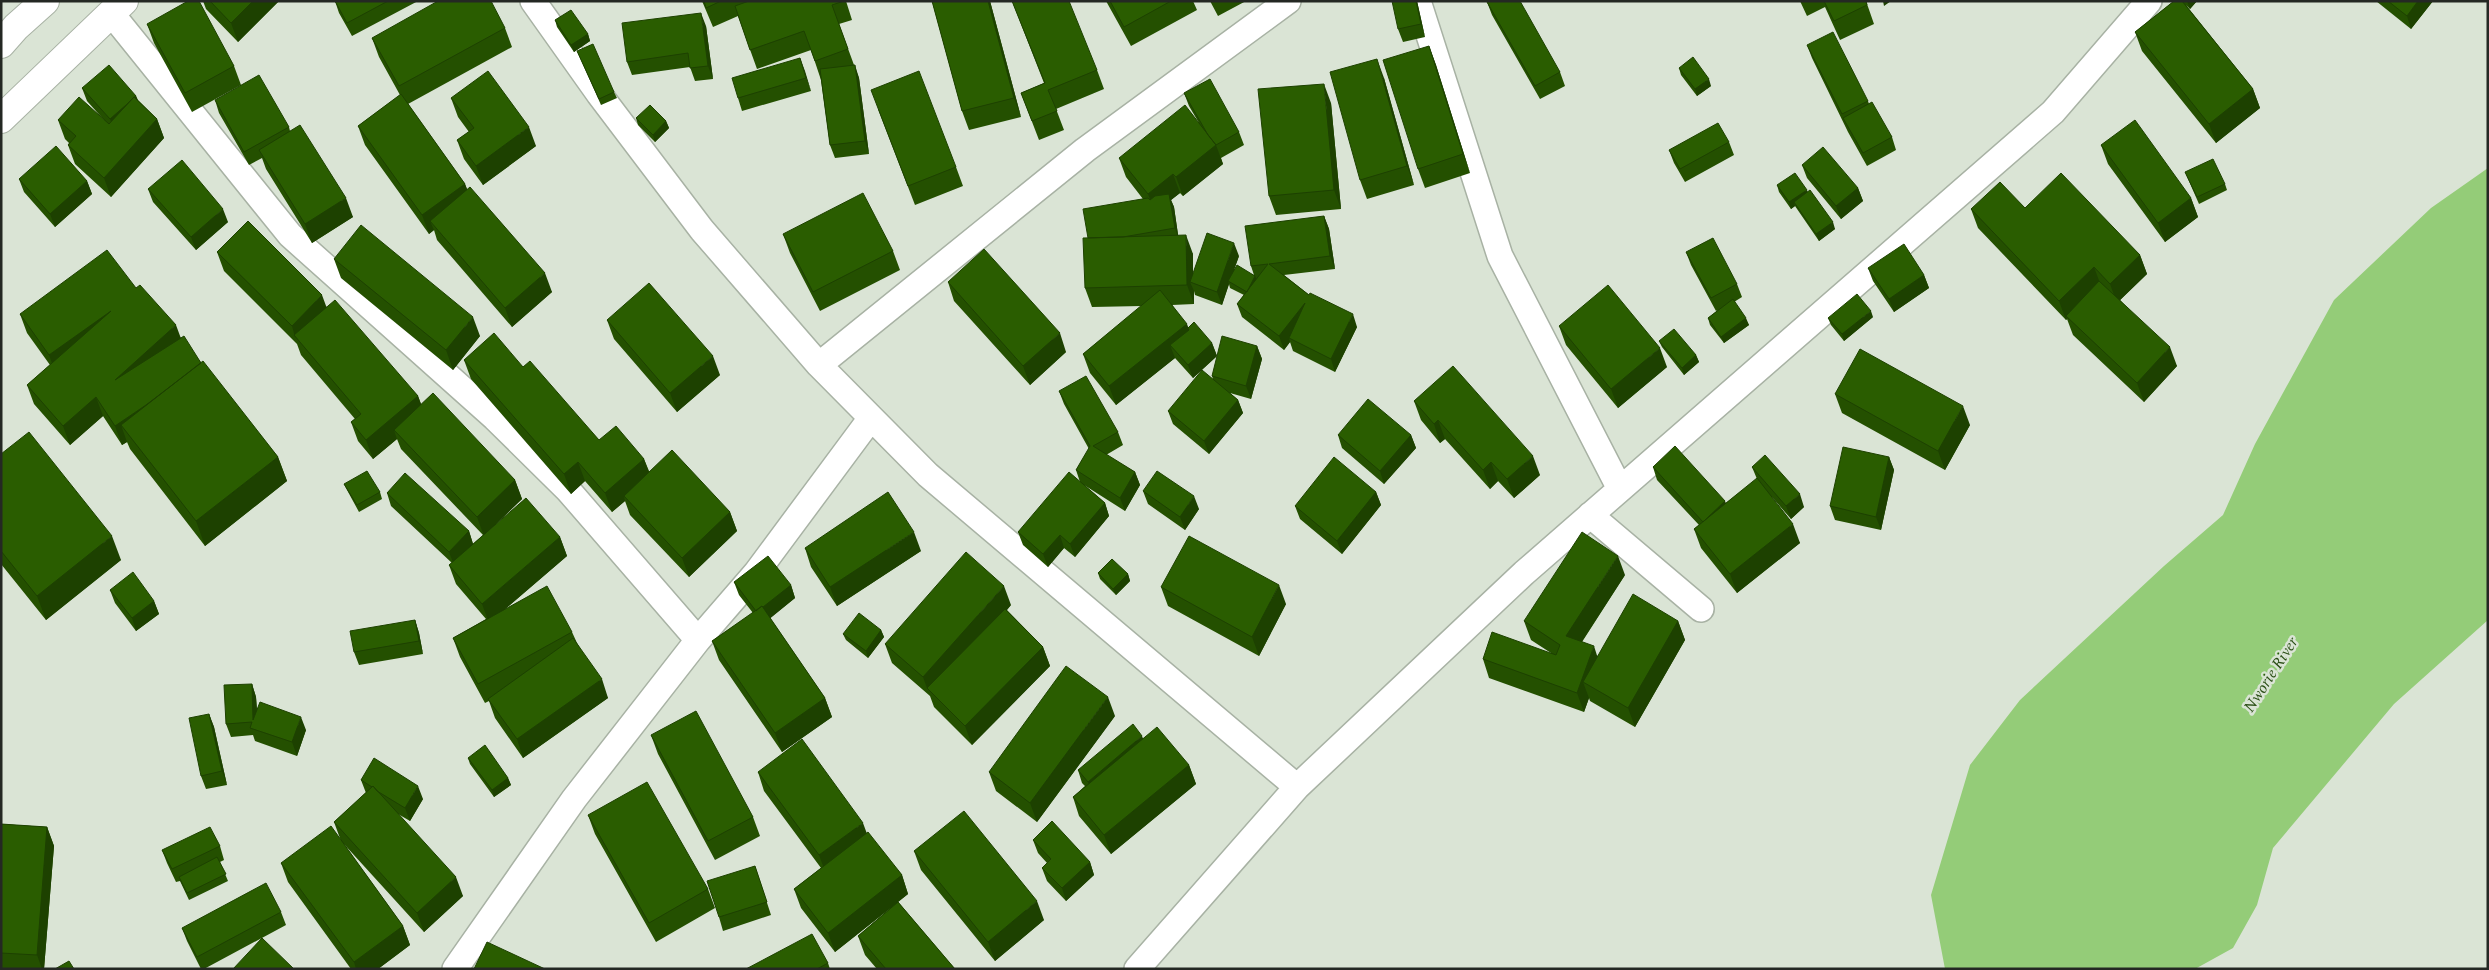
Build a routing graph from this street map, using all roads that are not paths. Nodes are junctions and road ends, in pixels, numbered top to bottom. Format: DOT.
graph roads {
  1 [pos="45,1"];
  2 [pos="533,1"];
  3 [pos="1288,1"];
  4 [pos="1418,1"];
  5 [pos="2149,1"];
  6 [pos="117,7"];
  7 [pos="1,44"];
  8 [pos="1,119"];
  9 [pos="819,365"];
  10 [pos="871,418"];
  11 [pos="1620,489"];
  12 [pos="1590,515"];
  13 [pos="1701,609"];
  14 [pos="698,640"];
  15 [pos="1298,787"];
  16 [pos="455,969"];
  17 [pos="1137,969"];
  1 -- 7 [label="main road"];
  2 -- 9 [label="street"];
  3 -- 9 [label="street"];
  4 -- 11 [label="street"];
  5 -- 11 [label="street"];
  6 -- 8 [label="main road"];
  6 -- 14 [label="street"];
  9 -- 10 [label="street"];
  10 -- 14 [label="street"];
  10 -- 15 [label="street"];
  11 -- 12 [label="street"];
  12 -- 13 [label="street"];
  12 -- 15 [label="street"];
  14 -- 16 [label="street"];
  15 -- 17 [label="street"];
}
